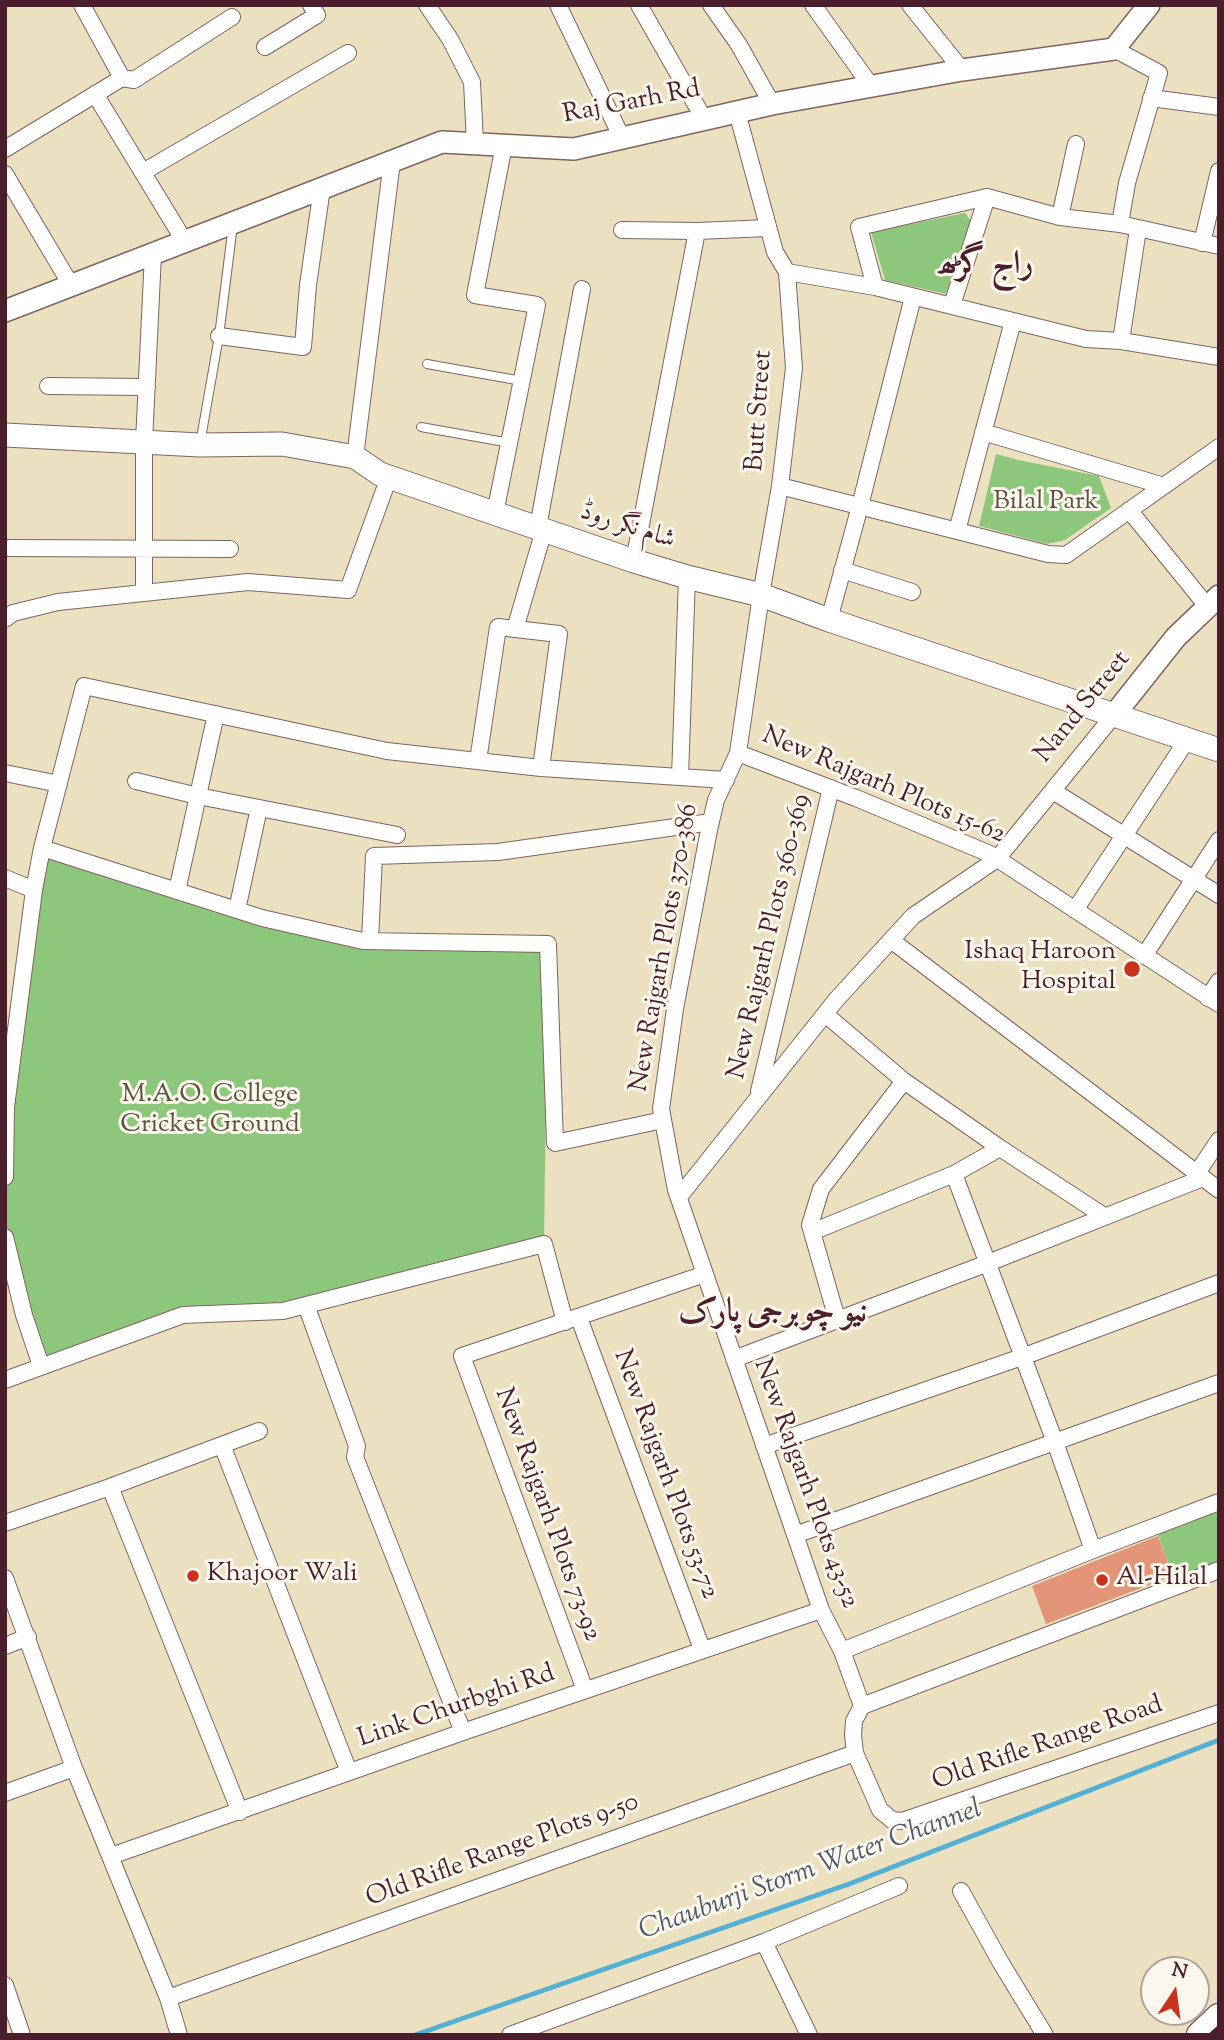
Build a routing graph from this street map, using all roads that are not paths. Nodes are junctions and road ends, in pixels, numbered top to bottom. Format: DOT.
graph roads {
  1 [pos="82,5"];
  2 [pos="311,5"];
  3 [pos="426,5"];
  4 [pos="558,5"];
  5 [pos="639,5"];
  6 [pos="711,5"];
  7 [pos="813,5"];
  8 [pos="1149,5"];
  9 [pos="918,8"];
  10 [pos="232,17"];
  11 [pos="265,47"];
  12 [pos="1114,49"];
  13 [pos="348,53"];
  14 [pos="962,70"];
  15 [pos="122,78"];
  16 [pos="871,86"];
  17 [pos="95,94"];
  18 [pos="1152,97"];
  19 [pos="772,104"];
  20 [pos="1219,107"];
  21 [pos="737,112"];
  22 [pos="704,119"];
  23 [pos="622,138"];
  24 [pos="475,143"];
  25 [pos="1076,144"];
  26 [pos="504,145"];
  27 [pos="5,149"];
  28 [pos="392,161"];
  29 [pos="142,172"];
  30 [pos="5,174"];
  31 [pos="1218,176"];
  32 [pos="323,188"];
  33 [pos="987,197"];
  34 [pos="1060,217"];
  35 [pos="234,222"];
  36 [pos="1120,224"];
  37 [pos="768,228"];
  38 [pos="1138,229"];
  39 [pos="622,230"];
  40 [pos="696,231"];
  41 [pos="184,242"];
  42 [pos="1210,244"];
  43 [pos="153,254"];
  44 [pos="787,272"];
  45 [pos="71,285"];
  46 [pos="875,287"];
  47 [pos="582,289"];
  48 [pos="913,297"];
  49 [pos="952,305"];
  50 [pos="5,311"];
  51 [pos="1013,321"];
  52 [pos="219,336"];
  53 [pos="1121,341"];
  54 [pos="1219,357"];
  55 [pos="427,364"];
  56 [pos="522,381"];
  57 [pos="48,386"];
  58 [pos="147,387"];
  59 [pos="421,427"];
  60 [pos="983,432"];
  61 [pos="5,436"];
  62 [pos="144,442"];
  63 [pos="510,443"];
  64 [pos="200,446"];
  65 [pos="1219,447"];
  66 [pos="355,457"];
  67 [pos="389,477"];
  68 [pos="780,486"];
  69 [pos="1164,486"];
  70 [pos="860,506"];
  71 [pos="1129,510"];
  72 [pos="495,513"];
  73 [pos="541,528"];
  74 [pos="957,531"];
  75 [pos="5,548"];
  76 [pos="144,549"];
  77 [pos="230,549"];
  78 [pos="634,561"];
  79 [pos="842,570"];
  80 [pos="687,577"];
  81 [pos="912,592"];
  82 [pos="144,593"];
  83 [pos="761,595"];
  84 [pos="1213,601"];
  85 [pos="5,619"];
  86 [pos="829,620"];
  87 [pos="515,629"];
  88 [pos="216,714"];
  89 [pos="1114,715"];
  90 [pos="1186,740"];
  91 [pos="1219,750"];
  92 [pos="738,753"];
  93 [pos="478,761"];
  94 [pos="541,768"];
  95 [pos="5,773"];
  96 [pos="680,777"];
  97 [pos="726,780"];
  98 [pos="136,781"];
  99 [pos="59,784"];
  100 [pos="831,788"];
  101 [pos="1053,791"];
  102 [pos="198,796"];
  103 [pos="259,808"];
  104 [pos="711,822"];
  105 [pos="397,835"];
  106 [pos="1124,836"];
  107 [pos="1219,840"];
  108 [pos="42,849"];
  109 [pos="997,859"];
  110 [pos="5,878"];
  111 [pos="1194,879"];
  112 [pos="34,890"];
  113 [pos="177,891"];
  114 [pos="1219,895"];
  115 [pos="237,910"];
  116 [pos="1075,910"];
  117 [pos="891,940"];
  118 [pos="370,941"];
  119 [pos="1144,956"];
  120 [pos="1219,981"];
  121 [pos="1213,1001"];
  122 [pos="825,1014"];
  123 [pos="904,1081"];
  124 [pos="758,1097"];
  125 [pos="663,1120"];
  126 [pos="1219,1140"];
  127 [pos="1000,1148"];
  128 [pos="954,1174"];
  129 [pos="1200,1175"];
  130 [pos="5,1177"];
  131 [pos="1219,1190"];
  132 [pos="679,1197"];
  133 [pos="1104,1216"];
  134 [pos="812,1232"];
  135 [pos="5,1238"];
  136 [pos="988,1263"];
  137 [pos="705,1274"];
  138 [pos="1219,1283"];
  139 [pos="306,1305"];
  140 [pos="838,1319"];
  141 [pos="572,1320"];
  142 [pos="1022,1357"];
  143 [pos="734,1359"];
  144 [pos="41,1366"];
  145 [pos="5,1380"];
  146 [pos="1219,1383"];
  147 [pos="259,1432"];
  148 [pos="1055,1442"];
  149 [pos="222,1445"];
  150 [pos="764,1446"];
  151 [pos="110,1487"];
  152 [pos="1219,1502"];
  153 [pos="5,1524"];
  154 [pos="795,1535"];
  155 [pos="1093,1550"];
  156 [pos="1219,1570"];
  157 [pos="5,1578"];
  158 [pos="821,1610"];
  159 [pos="28,1637"];
  160 [pos="5,1646"];
  161 [pos="702,1649"];
  162 [pos="842,1651"];
  163 [pos="584,1690"];
  164 [pos="862,1706"];
  165 [pos="1219,1713"];
  166 [pos="463,1732"];
  167 [pos="856,1753"];
  168 [pos="74,1768"];
  169 [pos="349,1772"];
  170 [pos="5,1793"];
  171 [pos="240,1812"];
  172 [pos="111,1856"];
  173 [pos="899,1886"];
  174 [pos="961,1891"];
  175 [pos="764,1942"];
  176 [pos="5,1985"];
  177 [pos="168,1998"];
  178 [pos="1219,2017"];
  179 [pos="519,2033"];
  180 [pos="22,2035"];
  181 [pos="180,2035"];
  182 [pos="810,2035"];
  183 [pos="1045,2035"];
  184 [pos="1200,2035"];
  1 -- 15 [label="street"];
  2 -- 11 [label="street"];
  3 -- 24 [label="street"];
  4 -- 23 [label="street"];
  5 -- 22 [label="street"];
  6 -- 19 [label="street"];
  7 -- 16 [label="street"];
  8 -- 12 [label="street"];
  9 -- 14 [label="street"];
  10 -- 15 [label="street"];
  12 -- 14 [label="street, Raj Garh Rd"];
  12 -- 18 [label="street"];
  13 -- 29 [label="street"];
  14 -- 16 [label="street, Raj Garh Rd"];
  15 -- 17 [label="street"];
  16 -- 19 [label="street, Raj Garh Rd"];
  17 -- 27 [label="street"];
  17 -- 29 [label="street"];
  18 -- 20 [label="street"];
  18 -- 36 [label="street"];
  19 -- 21 [label="street, Raj Garh Rd"];
  21 -- 22 [label="street, Raj Garh Rd"];
  21 -- 37 [label="street, Butt Street"];
  22 -- 23 [label="street, Raj Garh Rd"];
  23 -- 26 [label="street, Raj Garh Rd"];
  24 -- 26 [label="street, Raj Garh Rd"];
  24 -- 28 [label="street, Raj Garh Rd"];
  25 -- 34 [label="street"];
  26 -- 56 [label="street"];
  28 -- 32 [label="street, Raj Garh Rd"];
  28 -- 66 [label="street"];
  29 -- 41 [label="street"];
  30 -- 45 [label="street"];
  31 -- 42 [label="street"];
  32 -- 35 [label="street, Raj Garh Rd"];
  32 -- 52 [label="street"];
  33 -- 34 [label="street"];
  33 -- 46 [label="street"];
  33 -- 49 [label="street"];
  34 -- 36 [label="street"];
  35 -- 41 [label="street, Raj Garh Rd"];
  35 -- 52 [label="lane"];
  36 -- 38 [label="street"];
  37 -- 40 [label="street"];
  37 -- 44 [label="street, Butt Street"];
  38 -- 42 [label="street"];
  38 -- 53 [label="street"];
  39 -- 40 [label="street"];
  40 -- 78 [label="street"];
  41 -- 43 [label="street, Raj Garh Rd"];
  43 -- 45 [label="street, Raj Garh Rd"];
  43 -- 58 [label="street"];
  44 -- 46 [label="street"];
  44 -- 68 [label="street, Butt Street"];
  45 -- 50 [label="street, Raj Garh Rd"];
  46 -- 48 [label="street"];
  47 -- 73 [label="street"];
  48 -- 49 [label="street"];
  48 -- 70 [label="street"];
  49 -- 51 [label="street"];
  51 -- 53 [label="street"];
  51 -- 60 [label="street"];
  52 -- 64 [label="lane"];
  53 -- 54 [label="street"];
  55 -- 56 [label="lane"];
  56 -- 63 [label="street"];
  57 -- 58 [label="street"];
  58 -- 62 [label="street"];
  59 -- 63 [label="lane"];
  60 -- 69 [label="street"];
  60 -- 74 [label="street"];
  61 -- 62 [label="main road, شام نگر روڈ"];
  62 -- 64 [label="main road, شام نگر روڈ"];
  62 -- 76 [label="street"];
  63 -- 72 [label="street"];
  64 -- 66 [label="main road, شام نگر روڈ"];
  65 -- 69 [label="street"];
  66 -- 67 [label="main road, شام نگر روڈ"];
  67 -- 72 [label="main road, شام نگر روڈ"];
  67 -- 82 [label="street"];
  68 -- 70 [label="street"];
  68 -- 83 [label="street, Butt Street"];
  69 -- 71 [label="street"];
  70 -- 74 [label="street"];
  70 -- 79 [label="street"];
  71 -- 74 [label="street"];
  71 -- 84 [label="street"];
  72 -- 73 [label="main road, شام نگر روڈ"];
  73 -- 78 [label="main road, شام نگر روڈ"];
  73 -- 87 [label="street"];
  75 -- 76 [label="street"];
  76 -- 77 [label="street"];
  76 -- 82 [label="street"];
  78 -- 80 [label="main road, شام نگر روڈ"];
  79 -- 81 [label="street"];
  79 -- 86 [label="street"];
  80 -- 83 [label="main road, شام نگر روڈ"];
  80 -- 96 [label="street"];
  82 -- 85 [label="street"];
  83 -- 86 [label="main road, شام نگر روڈ"];
  83 -- 92 [label="street, Butt Street"];
  84 -- 89 [label="street, Nand Street"];
  86 -- 89 [label="main road, شام نگر روڈ"];
  87 -- 93 [label="street"];
  87 -- 94 [label="street"];
  88 -- 93 [label="street"];
  88 -- 99 [label="street"];
  88 -- 102 [label="street"];
  89 -- 90 [label="main road, شام نگر روڈ"];
  89 -- 101 [label="street, Nand Street"];
  90 -- 91 [label="main road, شام نگر روڈ"];
  90 -- 106 [label="street"];
  92 -- 97 [label="street, New Rajgarh Plots 370-386"];
  92 -- 100 [label="street, New Rajgarh Plots 15-62"];
  93 -- 94 [label="street"];
  94 -- 96 [label="street"];
  95 -- 99 [label="street"];
  96 -- 97 [label="street"];
  97 -- 104 [label="street, New Rajgarh Plots 370-386"];
  98 -- 102 [label="street"];
  99 -- 108 [label="street"];
  100 -- 109 [label="street, New Rajgarh Plots 15-62"];
  100 -- 124 [label="street, New Rajgarh Plots 360-369"];
  101 -- 106 [label="street"];
  101 -- 109 [label="street, Nand Street"];
  102 -- 103 [label="street"];
  102 -- 113 [label="street"];
  103 -- 105 [label="street"];
  103 -- 115 [label="street"];
  104 -- 118 [label="street"];
  104 -- 125 [label="street, New Rajgarh Plots 370-386"];
  106 -- 111 [label="street"];
  106 -- 116 [label="street"];
  107 -- 111 [label="street"];
  108 -- 112 [label="street"];
  108 -- 113 [label="street"];
  109 -- 116 [label="street, New Rajgarh Plots 15-62"];
  109 -- 117 [label="street, Nand Street"];
  110 -- 112 [label="street"];
  111 -- 114 [label="street"];
  111 -- 119 [label="street"];
  112 -- 130 [label="street"];
  113 -- 115 [label="street"];
  115 -- 118 [label="street"];
  116 -- 119 [label="street, New Rajgarh Plots 15-62"];
  117 -- 122 [label="street, Nand Street"];
  117 -- 129 [label="street"];
  118 -- 125 [label="street"];
  119 -- 121 [label="street, New Rajgarh Plots 15-62"];
  120 -- 121 [label="street"];
  122 -- 123 [label="street"];
  122 -- 124 [label="street, Nand Street"];
  123 -- 127 [label="street"];
  123 -- 134 [label="street"];
  124 -- 132 [label="street, Nand Street"];
  125 -- 132 [label="street, New Rajgarh Plots 370-386"];
  126 -- 129 [label="street"];
  127 -- 128 [label="street"];
  127 -- 133 [label="street"];
  128 -- 134 [label="street"];
  128 -- 136 [label="street"];
  129 -- 131 [label="street"];
  129 -- 133 [label="street"];
  132 -- 137 [label="street, New Rajgarh Plots 43-52"];
  133 -- 136 [label="street"];
  134 -- 140 [label="street"];
  135 -- 144 [label="street"];
  136 -- 140 [label="street"];
  136 -- 142 [label="street"];
  137 -- 141 [label="street"];
  137 -- 143 [label="street, New Rajgarh Plots 43-52"];
  138 -- 142 [label="street"];
  139 -- 141 [label="street, New Rajgarh Plots 53-72"];
  139 -- 144 [label="street"];
  139 -- 166 [label="street"];
  140 -- 143 [label="street"];
  141 -- 161 [label="street, New Rajgarh Plots 53-72"];
  141 -- 163 [label="street, New Rajgarh Plots 73-92"];
  142 -- 148 [label="street"];
  142 -- 150 [label="street"];
  143 -- 150 [label="street, New Rajgarh Plots 43-52"];
  144 -- 145 [label="street"];
  146 -- 148 [label="street"];
  147 -- 149 [label="street"];
  148 -- 154 [label="street"];
  148 -- 155 [label="street"];
  149 -- 151 [label="street"];
  149 -- 169 [label="street"];
  150 -- 154 [label="street, New Rajgarh Plots 43-52"];
  151 -- 153 [label="street"];
  151 -- 171 [label="street"];
  152 -- 155 [label="street"];
  154 -- 158 [label="street, New Rajgarh Plots 43-52"];
  155 -- 162 [label="street"];
  156 -- 164 [label="street"];
  157 -- 159 [label="street"];
  158 -- 161 [label="street, Link Churbghi Rd"];
  158 -- 162 [label="street, New Rajgarh Plots 43-52"];
  159 -- 160 [label="street"];
  159 -- 168 [label="street"];
  161 -- 163 [label="street, Link Churbghi Rd"];
  162 -- 164 [label="street, New Rajgarh Plots 43-52"];
  163 -- 166 [label="street, Link Churbghi Rd"];
  164 -- 167 [label="street"];
  165 -- 167 [label="street, Old Rifle Range Road"];
  166 -- 169 [label="street, Link Churbghi Rd"];
  167 -- 177 [label="street, Old Rifle Range Plots 9-50"];
  168 -- 170 [label="street"];
  168 -- 172 [label="street"];
  169 -- 171 [label="street, Link Churbghi Rd"];
  171 -- 172 [label="street, Link Churbghi Rd"];
  172 -- 177 [label="street"];
  173 -- 175 [label="street"];
  174 -- 183 [label="street"];
  175 -- 179 [label="street"];
  175 -- 182 [label="street"];
  176 -- 180 [label="street"];
  177 -- 181 [label="street"];
  178 -- 184 [label="main road"];
}
